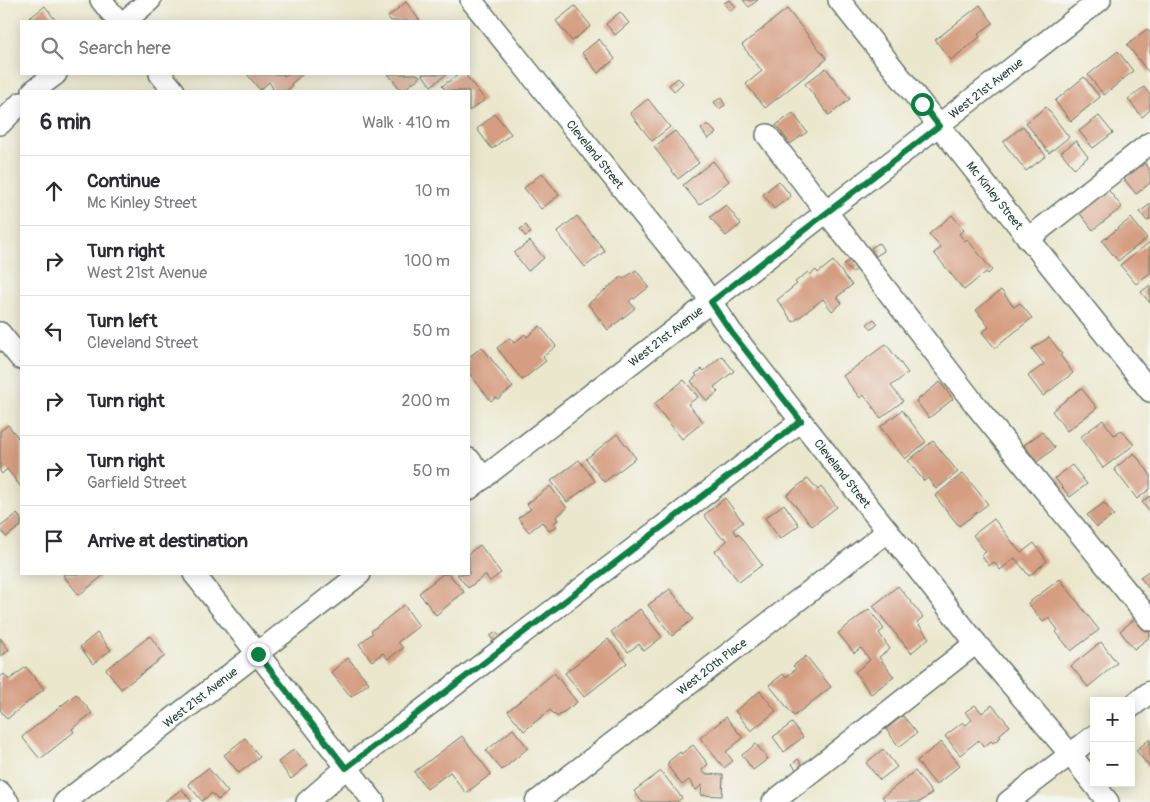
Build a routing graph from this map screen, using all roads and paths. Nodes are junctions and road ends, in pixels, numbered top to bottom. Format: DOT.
graph roads {
  1 [pos="101,0"];
  2 [pos="150,0"];
  3 [pos="471,0"];
  4 [pos="839,0"];
  5 [pos="1100,0"];
  6 [pos="117,20"];
  7 [pos="126,20"];
  8 [pos="55,75"];
  9 [pos="161,75"];
  10 [pos="34,90"];
  11 [pos="173,90"];
  12 [pos="20,104"];
  13 [pos="0,124"];
  14 [pos="939,126"];
  15 [pos="766,135"];
  16 [pos="1148,149"];
  17 [pos="827,212"];
  18 [pos="1028,239"];
  19 [pos="711,302"];
  20 [pos="0,333"];
  21 [pos="20,358"];
  22 [pos="1150,391"];
  23 [pos="801,421"];
  24 [pos="470,463"];
  25 [pos="476,484"];
  26 [pos="888,531"];
  27 [pos="195,575"];
  28 [pos="359,575"];
  29 [pos="1150,620"];
  30 [pos="976,643"];
  31 [pos="258,654"];
  32 [pos="1150,692"];
  33 [pos="1135,704"];
  34 [pos="1090,739"];
  35 [pos="1070,754"];
  36 [pos="346,768"];
  37 [pos="0,792"];
  38 [pos="8,802"];
  39 [pos="66,802"];
  40 [pos="308,802"];
  41 [pos="374,802"];
  42 [pos="536,802"];
  43 [pos="773,802"];
  44 [pos="1008,802"];
  45 [pos="1108,802"];
  1 -- 6 [label="street"];
  2 -- 7 [label="street"];
  3 -- 19 [label="street, Cleveland Street"];
  4 -- 14 [label="street, Mc Kinley Street"];
  5 -- 14 [label="street, West 21st Avenue"];
  8 -- 10 [label="street"];
  9 -- 11 [label="street"];
  12 -- 13 [label="street"];
  14 -- 17 [label="street, West 21st Avenue"];
  14 -- 18 [label="street, Mc Kinley Street"];
  15 -- 17 [label="street"];
  16 -- 18 [label="street"];
  17 -- 19 [label="street, West 21st Avenue"];
  17 -- 29 [label="street"];
  18 -- 22 [label="street, Mc Kinley Street"];
  19 -- 23 [label="street, Cleveland Street"];
  19 -- 25 [label="street, West 21st Avenue"];
  20 -- 21 [label="street"];
  23 -- 26 [label="street, Cleveland Street"];
  23 -- 36 [label="street"];
  24 -- 25 [label="street"];
  26 -- 30 [label="street, Cleveland Street"];
  26 -- 42 [label="street, West 20th Place"];
  27 -- 31 [label="street"];
  28 -- 31 [label="street, West 21st Avenue"];
  30 -- 35 [label="street, Cleveland Street"];
  30 -- 43 [label="street"];
  31 -- 36 [label="street"];
  31 -- 39 [label="street, West 21st Avenue"];
  32 -- 33 [label="street"];
  34 -- 35 [label="street"];
  35 -- 44 [label="street"];
  35 -- 45 [label="street, Cleveland Street"];
  36 -- 40 [label="street"];
  36 -- 41 [label="street"];
  37 -- 38 [label="street"];
}
